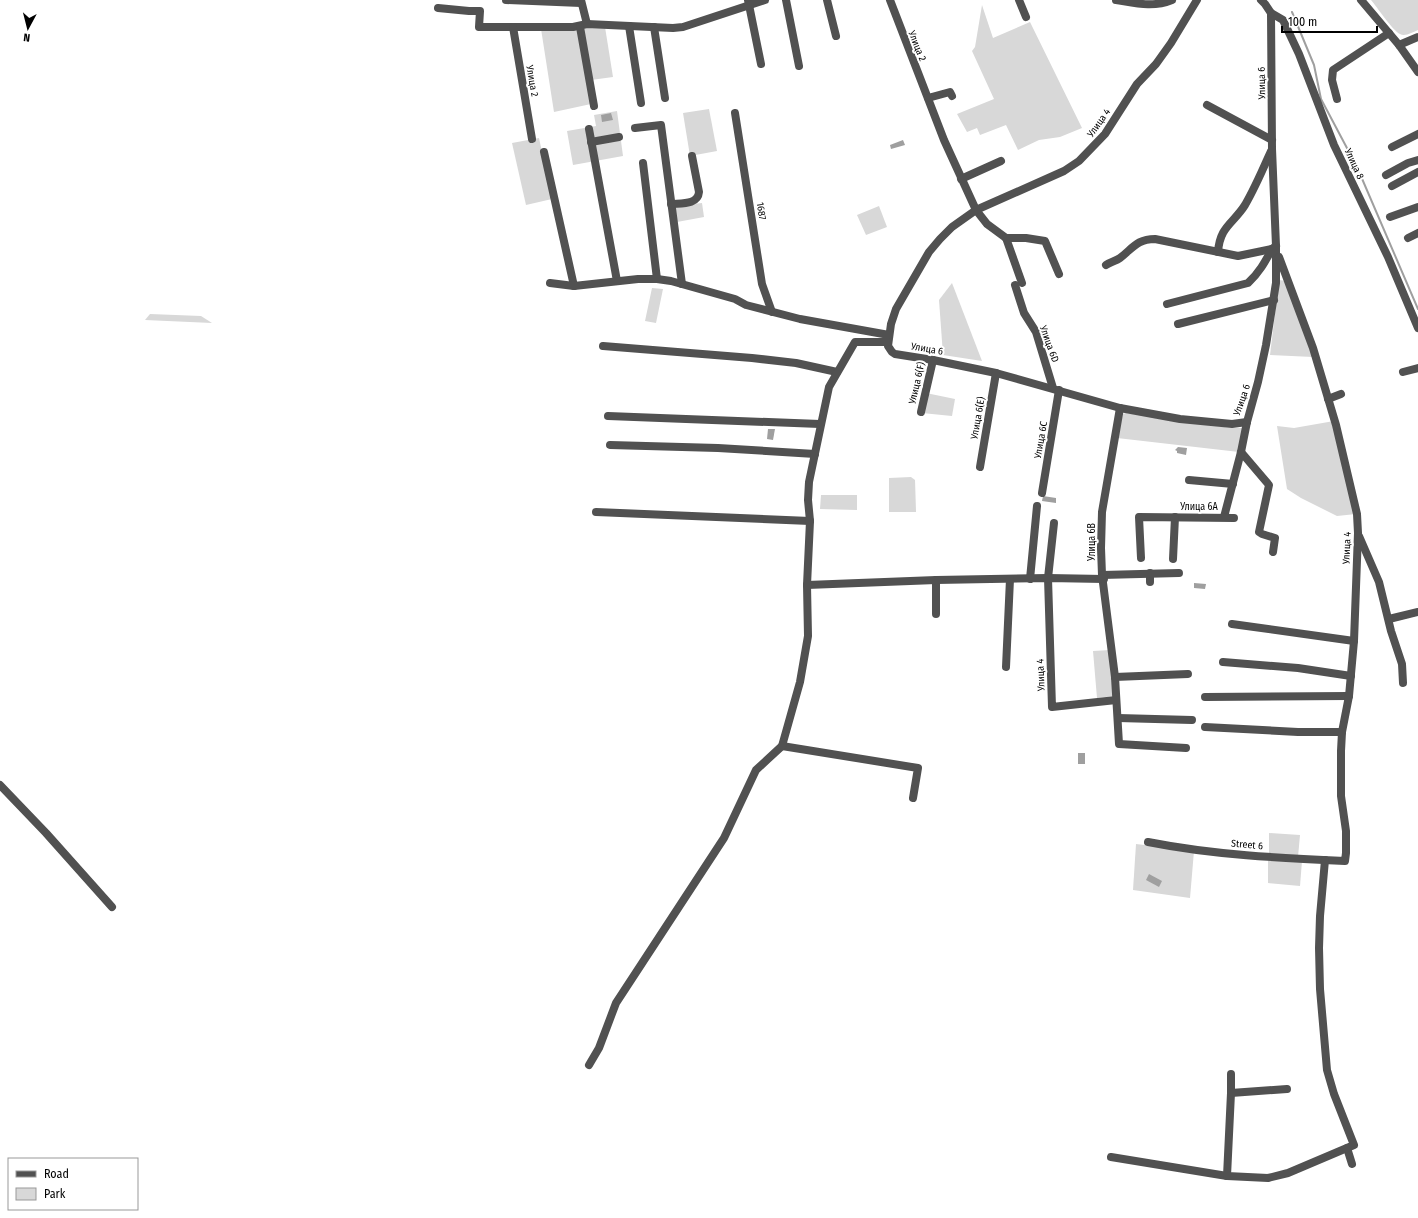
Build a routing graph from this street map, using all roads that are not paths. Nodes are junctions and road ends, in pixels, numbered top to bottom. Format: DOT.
graph roads {
  1 [pos="506,0"];
  2 [pos="765,0"];
  3 [pos="786,0"];
  4 [pos="827,0"];
  5 [pos="890,0"];
  6 [pos="1019,0"];
  7 [pos="1116,0"];
  8 [pos="1172,0"];
  9 [pos="1197,0"];
  10 [pos="1261,0"];
  11 [pos="1361,0"];
  12 [pos="581,2"];
  13 [pos="748,2"];
  14 [pos="1146,2"];
  15 [pos="438,8"];
  16 [pos="1271,13"];
  17 [pos="1026,17"];
  18 [pos="583,26"];
  19 [pos="629,26"];
  20 [pos="513,27"];
  21 [pos="654,27"];
  22 [pos="1389,34"];
  23 [pos="836,36"];
  24 [pos="1418,37"];
  25 [pos="1400,45"];
  26 [pos="761,64"];
  27 [pos="799,66"];
  28 [pos="1418,72"];
  29 [pos="952,96"];
  30 [pos="665,98"];
  31 [pos="928,98"];
  32 [pos="1337,99"];
  33 [pos="641,103"];
  34 [pos="1207,105"];
  35 [pos="594,106"];
  36 [pos="735,113"];
  37 [pos="635,128"];
  38 [pos="589,129"];
  39 [pos="1418,134"];
  40 [pos="619,137"];
  41 [pos="532,139"];
  42 [pos="591,142"];
  43 [pos="1272,144"];
  44 [pos="1392,147"];
  45 [pos="544,152"];
  46 [pos="692,156"];
  47 [pos="1418,160"];
  48 [pos="1001,161"];
  49 [pos="643,163"];
  50 [pos="1418,172"];
  51 [pos="1386,175"];
  52 [pos="961,179"];
  53 [pos="1392,186"];
  54 [pos="671,204"];
  55 [pos="1418,207"];
  56 [pos="976,210"];
  57 [pos="1390,217"];
  58 [pos="1418,233"];
  59 [pos="1006,238"];
  60 [pos="1408,238"];
  61 [pos="1274,248"];
  62 [pos="1218,252"];
  63 [pos="1106,265"];
  64 [pos="1059,274"];
  65 [pos="657,279"];
  66 [pos="617,282"];
  67 [pos="550,283"];
  68 [pos="682,284"];
  69 [pos="574,286"];
  70 [pos="1274,300"];
  71 [pos="1167,304"];
  72 [pos="772,312"];
  73 [pos="1178,324"];
  74 [pos="1418,328"];
  75 [pos="889,339"];
  76 [pos="603,346"];
  77 [pos="933,360"];
  78 [pos="1418,368"];
  79 [pos="837,372"];
  80 [pos="996,372"];
  81 [pos="1403,372"];
  82 [pos="1056,389"];
  83 [pos="1341,394"];
  84 [pos="1328,399"];
  85 [pos="1120,408"];
  86 [pos="920,412"];
  87 [pos="608,416"];
  88 [pos="1247,422"];
  89 [pos="820,424"];
  90 [pos="610,444"];
  91 [pos="1241,452"];
  92 [pos="815,454"];
  93 [pos="980,467"];
  94 [pos="1189,480"];
  95 [pos="1232,484"];
  96 [pos="1042,493"];
  97 [pos="1038,506"];
  98 [pos="596,512"];
  99 [pos="1176,517"];
  100 [pos="1224,517"];
  101 [pos="1234,518"];
  102 [pos="810,520"];
  103 [pos="1054,522"];
  104 [pos="1358,533"];
  105 [pos="1272,552"];
  106 [pos="1141,558"];
  107 [pos="1173,559"];
  108 [pos="1150,573"];
  109 [pos="1179,573"];
  110 [pos="1103,577"];
  111 [pos="1048,578"];
  112 [pos="1010,579"];
  113 [pos="1030,579"];
  114 [pos="936,580"];
  115 [pos="1150,582"];
  116 [pos="807,585"];
  117 [pos="1418,612"];
  118 [pos="936,614"];
  119 [pos="1389,619"];
  120 [pos="1232,624"];
  121 [pos="1354,641"];
  122 [pos="1223,662"];
  123 [pos="1006,667"];
  124 [pos="1188,674"];
  125 [pos="1351,676"];
  126 [pos="1115,677"];
  127 [pos="1403,683"];
  128 [pos="1349,696"];
  129 [pos="1205,697"];
  130 [pos="1116,700"];
  131 [pos="1118,718"];
  132 [pos="1192,720"];
  133 [pos="1205,727"];
  134 [pos="1342,732"];
  135 [pos="782,746"];
  136 [pos="1186,748"];
  137 [pos="0,785"];
  138 [pos="913,798"];
  139 [pos="1148,842"];
  140 [pos="1325,860"];
  141 [pos="1345,861"];
  142 [pos="112,907"];
  143 [pos="589,1065"];
  144 [pos="1231,1074"];
  145 [pos="1288,1089"];
  146 [pos="1231,1093"];
  147 [pos="1347,1148"];
  148 [pos="1111,1157"];
  149 [pos="1352,1164"];
  150 [pos="1227,1176"];
  1 -- 12 [label="street"];
  2 -- 13 [label="street"];
  3 -- 27 [label="street"];
  4 -- 23 [label="street"];
  5 -- 31 [label="street, Улица 2"];
  6 -- 17 [label="street"];
  7 -- 14 [label="street"];
  8 -- 14 [label="street"];
  9 -- 56 [label="street, Улица 4"];
  10 -- 16 [label="street, Улица 8"];
  11 -- 22 [label="street"];
  12 -- 18 [label="street"];
  13 -- 21 [label="street"];
  13 -- 26 [label="street"];
  15 -- 20 [label="street"];
  16 -- 43 [label="street, Улица 6"];
  16 -- 74 [label="street, Улица 8"];
  18 -- 19 [label="street"];
  18 -- 20 [label="street"];
  18 -- 35 [label="street"];
  19 -- 21 [label="street"];
  19 -- 33 [label="street"];
  20 -- 41 [label="street, Улица 2"];
  21 -- 30 [label="street"];
  22 -- 25 [label="street"];
  22 -- 32 [label="street"];
  24 -- 25 [label="street"];
  25 -- 28 [label="street"];
  29 -- 31 [label="street"];
  31 -- 52 [label="street, Улица 2"];
  34 -- 43 [label="street"];
  36 -- 72 [label="street, 1687"];
  37 -- 54 [label="street"];
  38 -- 42 [label="street"];
  39 -- 44 [label="street"];
  40 -- 42 [label="street"];
  42 -- 66 [label="street"];
  43 -- 61 [label="street, Улица 6"];
  43 -- 62 [label="street"];
  45 -- 69 [label="street"];
  46 -- 54 [label="street"];
  47 -- 51 [label="street"];
  48 -- 52 [label="street"];
  49 -- 65 [label="street"];
  50 -- 53 [label="street"];
  52 -- 56 [label="street, Улица 2"];
  54 -- 68 [label="street"];
  55 -- 57 [label="street"];
  56 -- 59 [label="street"];
  56 -- 75 [label="street, Улица 4"];
  58 -- 60 [label="street"];
  59 -- 64 [label="street"];
  59 -- 82 [label="street, Улица 6D"];
  61 -- 62 [label="street"];
  61 -- 70 [label="street, Улица 6"];
  61 -- 71 [label="street"];
  61 -- 84 [label="street, Улица 4"];
  62 -- 63 [label="street"];
  65 -- 66 [label="street"];
  65 -- 68 [label="street"];
  66 -- 69 [label="street"];
  67 -- 69 [label="street"];
  68 -- 72 [label="street"];
  70 -- 73 [label="street"];
  70 -- 88 [label="street, Улица 6"];
  72 -- 75 [label="street"];
  75 -- 77 [label="street, Улица 6"];
  75 -- 79 [label="street"];
  76 -- 79 [label="street"];
  77 -- 80 [label="street, Улица 6"];
  77 -- 86 [label="street, Улица 6(F)"];
  78 -- 81 [label="street"];
  79 -- 89 [label="street"];
  80 -- 82 [label="street, Улица 6"];
  80 -- 93 [label="street, Улица 6(E)"];
  82 -- 85 [label="street, Улица 6"];
  82 -- 96 [label="street, Улица 6C"];
  83 -- 84 [label="street"];
  84 -- 104 [label="street, Улица 4"];
  85 -- 88 [label="street, Улица 6"];
  85 -- 110 [label="street, Улица 6B"];
  87 -- 89 [label="street"];
  88 -- 91 [label="street, Улица 6A"];
  89 -- 92 [label="street"];
  90 -- 92 [label="street"];
  91 -- 95 [label="street, Улица 6A"];
  91 -- 105 [label="street"];
  92 -- 102 [label="street"];
  94 -- 95 [label="street"];
  95 -- 100 [label="street, Улица 6A"];
  97 -- 113 [label="street"];
  98 -- 102 [label="street"];
  99 -- 100 [label="street, Улица 6A"];
  99 -- 106 [label="street, Улица 6A"];
  99 -- 107 [label="street, Улица 6A"];
  100 -- 101 [label="street, Улица 6A"];
  102 -- 116 [label="street"];
  103 -- 111 [label="street, Улица 4"];
  104 -- 119 [label="street"];
  104 -- 121 [label="street, Улица 4"];
  108 -- 109 [label="street"];
  108 -- 110 [label="street"];
  108 -- 115 [label="street"];
  110 -- 111 [label="street"];
  110 -- 126 [label="street, Улица 6B"];
  111 -- 113 [label="street"];
  111 -- 130 [label="street, Улица 4"];
  112 -- 113 [label="street"];
  112 -- 114 [label="street"];
  112 -- 123 [label="street"];
  114 -- 116 [label="street"];
  114 -- 118 [label="street"];
  116 -- 135 [label="street"];
  117 -- 119 [label="street"];
  119 -- 127 [label="street"];
  120 -- 121 [label="street"];
  121 -- 125 [label="street, Улица 4"];
  122 -- 125 [label="street"];
  124 -- 126 [label="street"];
  125 -- 128 [label="street, Улица 4"];
  126 -- 130 [label="street, Улица 6B"];
  128 -- 129 [label="street"];
  128 -- 134 [label="street, Улица 4"];
  130 -- 131 [label="street, Улица 6B"];
  131 -- 132 [label="street"];
  131 -- 136 [label="street, Улица 6B"];
  133 -- 134 [label="street"];
  134 -- 141 [label="street, Улица 4"];
  135 -- 138 [label="street"];
  135 -- 143 [label="street"];
  137 -- 142 [label="street"];
  139 -- 140 [label="street, Street 6"];
  140 -- 141 [label="street, Street 6"];
  140 -- 147 [label="street"];
  144 -- 146 [label="street"];
  145 -- 146 [label="street"];
  146 -- 150 [label="street"];
  147 -- 149 [label="street"];
  147 -- 150 [label="street"];
  148 -- 150 [label="street"];
}
